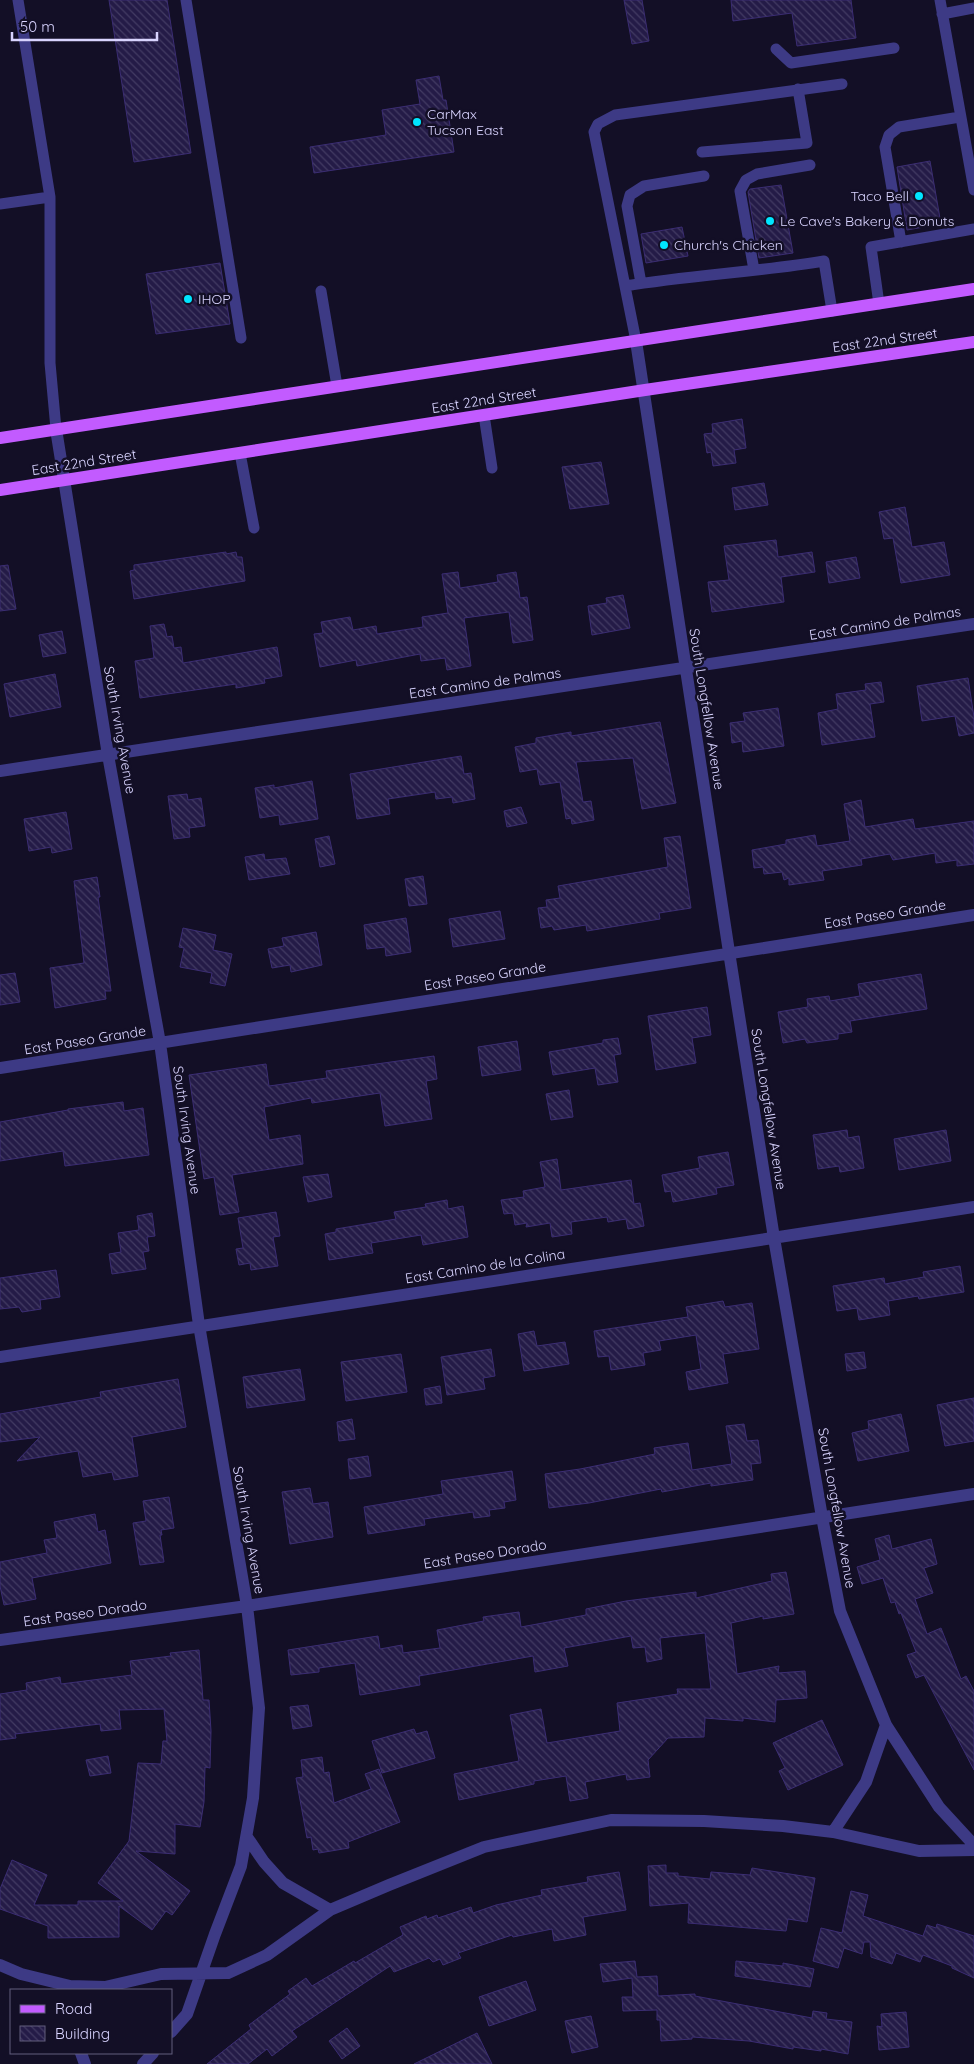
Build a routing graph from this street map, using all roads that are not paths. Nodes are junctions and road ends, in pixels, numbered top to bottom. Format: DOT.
graph roads {
  1 [pos="18,0"];
  2 [pos="186,0"];
  3 [pos="940,0"];
  4 [pos="974,8"];
  5 [pos="942,14"];
  6 [pos="894,48"];
  7 [pos="776,49"];
  8 [pos="842,84"];
  9 [pos="798,89"];
  10 [pos="960,117"];
  11 [pos="702,152"];
  12 [pos="810,165"];
  13 [pos="704,176"];
  14 [pos="974,190"];
  15 [pos="50,197"];
  16 [pos="0,204"];
  17 [pos="974,229"];
  18 [pos="901,242"];
  19 [pos="754,270"];
  20 [pos="641,283"];
  21 [pos="625,286"];
  22 [pos="974,289"];
  23 [pos="320,291"];
  24 [pos="879,304"];
  25 [pos="832,311"];
  26 [pos="241,338"];
  27 [pos="636,341"];
  28 [pos="974,342"];
  29 [pos="337,386"];
  30 [pos="644,390"];
  31 [pos="484,415"];
  32 [pos="56,429"];
  33 [pos="0,438"];
  34 [pos="240,453"];
  35 [pos="492,468"];
  36 [pos="64,481"];
  37 [pos="0,490"];
  38 [pos="254,528"];
  39 [pos="974,624"];
  40 [pos="686,668"];
  41 [pos="108,754"];
  42 [pos="0,771"];
  43 [pos="974,915"];
  44 [pos="729,952"];
  45 [pos="160,1043"];
  46 [pos="0,1068"];
  47 [pos="974,1207"];
  48 [pos="774,1238"];
  49 [pos="198,1325"];
  50 [pos="0,1357"];
  51 [pos="974,1494"];
  52 [pos="822,1517"];
  53 [pos="247,1606"];
  54 [pos="0,1640"];
  55 [pos="886,1725"];
  56 [pos="833,1832"];
  57 [pos="247,1837"];
  58 [pos="974,1846"];
  59 [pos="974,1850"];
  60 [pos="330,1910"];
  61 [pos="0,1965"];
  62 [pos="201,1973"];
  63 [pos="36,1978"];
  64 [pos="44,1989"];
  65 [pos="172,2031"];
  66 [pos="152,2054"];
  67 [pos="143,2064"];
  1 -- 15 [label="lane"];
  2 -- 26 [label="lane"];
  3 -- 5 [label="lane"];
  4 -- 5 [label="lane"];
  5 -- 10 [label="lane"];
  6 -- 7 [label="lane"];
  8 -- 9 [label="lane"];
  9 -- 11 [label="lane"];
  9 -- 21 [label="lane"];
  10 -- 14 [label="lane"];
  10 -- 18 [label="lane"];
  12 -- 19 [label="lane"];
  13 -- 20 [label="lane"];
  15 -- 16 [label="lane"];
  15 -- 32 [label="lane"];
  17 -- 18 [label="lane"];
  18 -- 24 [label="lane"];
  19 -- 20 [label="lane"];
  19 -- 25 [label="lane"];
  20 -- 21 [label="lane"];
  21 -- 27 [label="lane"];
  22 -- 24 [label="main road"];
  23 -- 29 [label="lane"];
  24 -- 25 [label="main road"];
  25 -- 27 [label="main road"];
  27 -- 29 [label="main road"];
  27 -- 30 [label="street, South Longfellow Avenue"];
  28 -- 30 [label="main road, East 22nd Street"];
  29 -- 32 [label="main road"];
  30 -- 31 [label="main road, East 22nd Street"];
  30 -- 40 [label="street, South Longfellow Avenue"];
  31 -- 34 [label="main road, East 22nd Street"];
  31 -- 35 [label="lane"];
  32 -- 33 [label="main road"];
  32 -- 36 [label="street, South Irving Avenue"];
  34 -- 36 [label="main road, East 22nd Street"];
  34 -- 38 [label="lane"];
  36 -- 37 [label="main road, East 22nd Street"];
  36 -- 41 [label="street, South Irving Avenue"];
  39 -- 40 [label="street, East Camino de Palmas"];
  40 -- 41 [label="street, East Camino de Palmas"];
  40 -- 44 [label="street, South Longfellow Avenue"];
  41 -- 42 [label="street, East Camino de Palmas"];
  41 -- 45 [label="street, South Irving Avenue"];
  43 -- 44 [label="street, East Paseo Grande"];
  44 -- 45 [label="street, East Paseo Grande"];
  44 -- 48 [label="street, South Longfellow Avenue"];
  45 -- 46 [label="street, East Paseo Grande"];
  45 -- 49 [label="street, South Irving Avenue"];
  47 -- 48 [label="street, East Camino de la Colina"];
  48 -- 49 [label="street, East Camino de la Colina"];
  48 -- 52 [label="street, South Longfellow Avenue"];
  49 -- 50 [label="street, East Camino de la Colina"];
  49 -- 53 [label="street, South Irving Avenue"];
  51 -- 52 [label="street, East Paseo Dorado"];
  52 -- 53 [label="street, East Paseo Dorado"];
  52 -- 55 [label="street, South Longfellow Avenue"];
  53 -- 54 [label="street, East Paseo Dorado"];
  53 -- 57 [label="street, South Irving Avenue"];
  55 -- 56 [label="street"];
  55 -- 58 [label="street, South Longfellow Avenue"];
  56 -- 59 [label="street"];
  56 -- 60 [label="street"];
  57 -- 60 [label="street"];
  57 -- 62 [label="street, South Irving Avenue"];
  60 -- 62 [label="street"];
  61 -- 63 [label="street"];
  62 -- 63 [label="street"];
  62 -- 65 [label="street, South Irving Avenue"];
  63 -- 64 [label="street"];
  66 -- 67 [label="street"];
}
